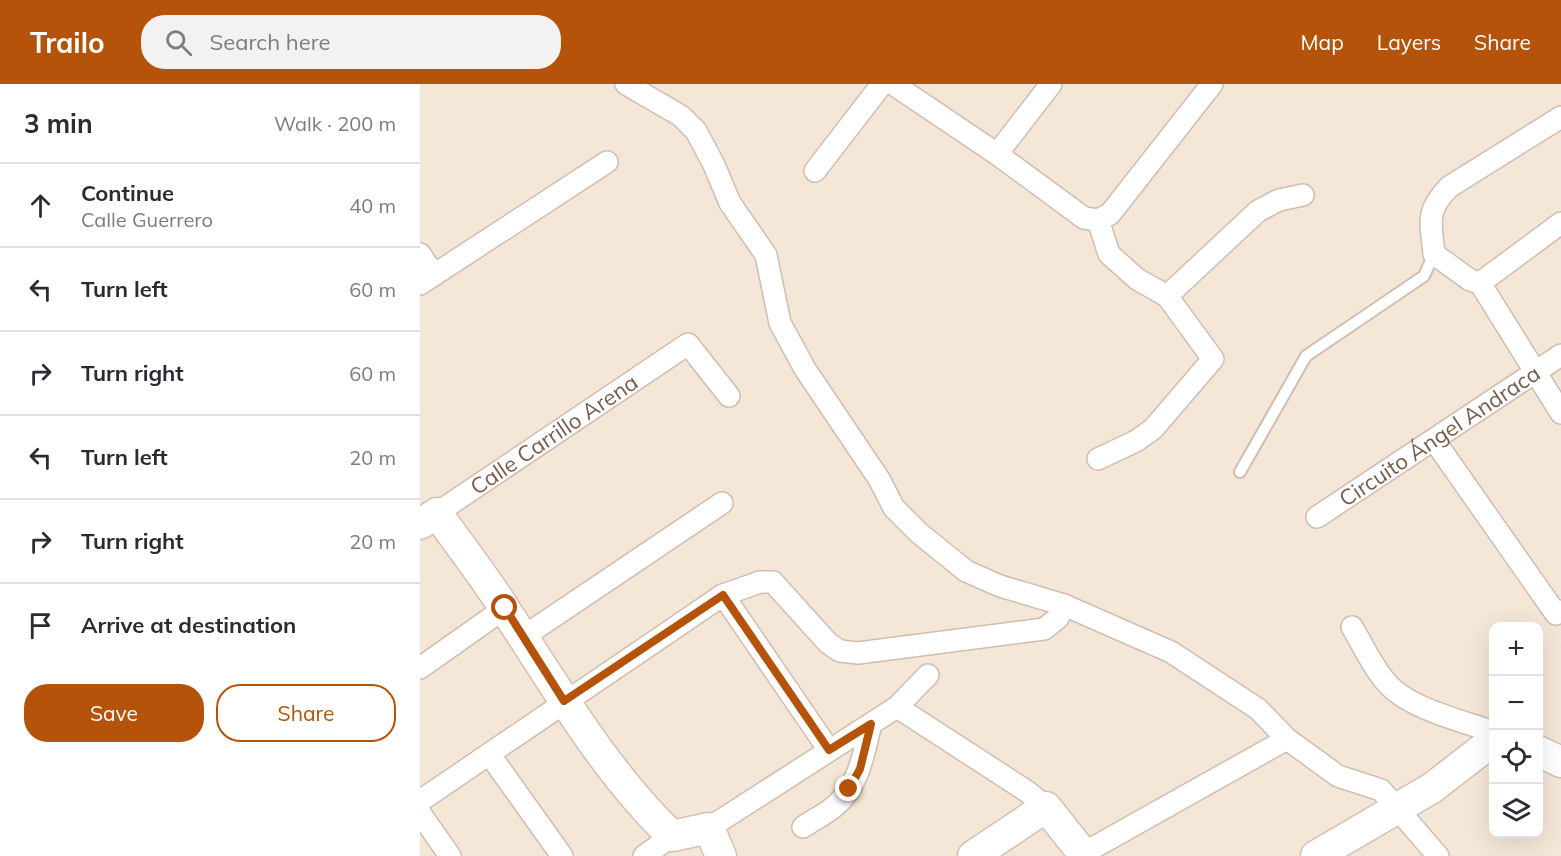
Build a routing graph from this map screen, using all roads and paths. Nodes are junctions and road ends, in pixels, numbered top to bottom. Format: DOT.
graph roads {
  1 [pos="626,84"];
  2 [pos="882,84"];
  3 [pos="893,84"];
  4 [pos="1051,84"];
  5 [pos="1212,84"];
  6 [pos="1561,117"];
  7 [pos="997,154"];
  8 [pos="607,162"];
  9 [pos="815,171"];
  10 [pos="1303,195"];
  11 [pos="1098,220"];
  12 [pos="1561,223"];
  13 [pos="420,254"];
  14 [pos="1434,254"];
  15 [pos="427,280"];
  16 [pos="1480,284"];
  17 [pos="1167,296"];
  18 [pos="1561,355"];
  19 [pos="1534,373"];
  20 [pos="729,396"];
  21 [pos="1561,413"];
  22 [pos="1434,440"];
  23 [pos="1098,459"];
  24 [pos="1240,472"];
  25 [pos="722,503"];
  26 [pos="1317,517"];
  27 [pos="429,519"];
  28 [pos="723,595"];
  29 [pos="1064,605"];
  30 [pos="505,608"];
  31 [pos="1559,613"];
  32 [pos="1352,627"];
  33 [pos="523,637"];
  34 [pos="420,669"];
  35 [pos="928,675"];
  36 [pos="564,701"];
  37 [pos="897,707"];
  38 [pos="871,724"];
  39 [pos="1489,730"];
  40 [pos="1287,738"];
  41 [pos="1489,744"];
  42 [pos="829,750"];
  43 [pos="1543,754"];
  44 [pos="489,755"];
  45 [pos="1561,762"];
  46 [pos="420,801"];
  47 [pos="1046,807"];
  48 [pos="1399,807"];
  49 [pos="420,813"];
  50 [pos="802,827"];
  51 [pos="709,828"];
  52 [pos="672,836"];
  53 [pos="1084,855"];
  54 [pos="450,856"];
  55 [pos="562,856"];
  56 [pos="644,856"];
  57 [pos="721,856"];
  58 [pos="973,856"];
  59 [pos="1316,856"];
  60 [pos="1438,856"];
  1 -- 29 [label="street"];
  2 -- 9 [label="street"];
  3 -- 7 [label="street"];
  4 -- 7 [label="street"];
  5 -- 11 [label="street"];
  6 -- 14 [label="street"];
  7 -- 11 [label="street"];
  8 -- 15 [label="street"];
  10 -- 17 [label="street"];
  11 -- 17 [label="street"];
  12 -- 16 [label="street"];
  13 -- 15 [label="street"];
  14 -- 16 [label="street"];
  14 -- 24 [label="lane"];
  16 -- 19 [label="street"];
  17 -- 23 [label="street"];
  18 -- 19 [label="street, Circuito Ángel Andraca"];
  19 -- 21 [label="street"];
  19 -- 22 [label="street, Circuito Ángel Andraca"];
  20 -- 27 [label="street, Calle Carrillo Arena"];
  22 -- 26 [label="street, Circuito Ángel Andraca"];
  22 -- 31 [label="street"];
  25 -- 33 [label="street"];
  27 -- 30 [label="street"];
  28 -- 29 [label="street"];
  28 -- 36 [label="street"];
  28 -- 42 [label="street"];
  29 -- 40 [label="street"];
  30 -- 33 [label="street"];
  30 -- 34 [label="street"];
  32 -- 39 [label="street"];
  33 -- 36 [label="street"];
  35 -- 37 [label="street"];
  36 -- 44 [label="street"];
  36 -- 52 [label="street"];
  37 -- 38 [label="street"];
  37 -- 47 [label="street"];
  38 -- 42 [label="street"];
  38 -- 50 [label="street"];
  40 -- 48 [label="street"];
  40 -- 53 [label="street"];
  41 -- 48 [label="street"];
  42 -- 51 [label="street"];
  43 -- 45 [label="street"];
  44 -- 46 [label="street"];
  44 -- 55 [label="street"];
  47 -- 53 [label="street"];
  47 -- 58 [label="street"];
  48 -- 59 [label="street"];
  48 -- 60 [label="street"];
  49 -- 54 [label="street"];
  51 -- 52 [label="street"];
  51 -- 57 [label="street"];
  52 -- 56 [label="street"];
}
